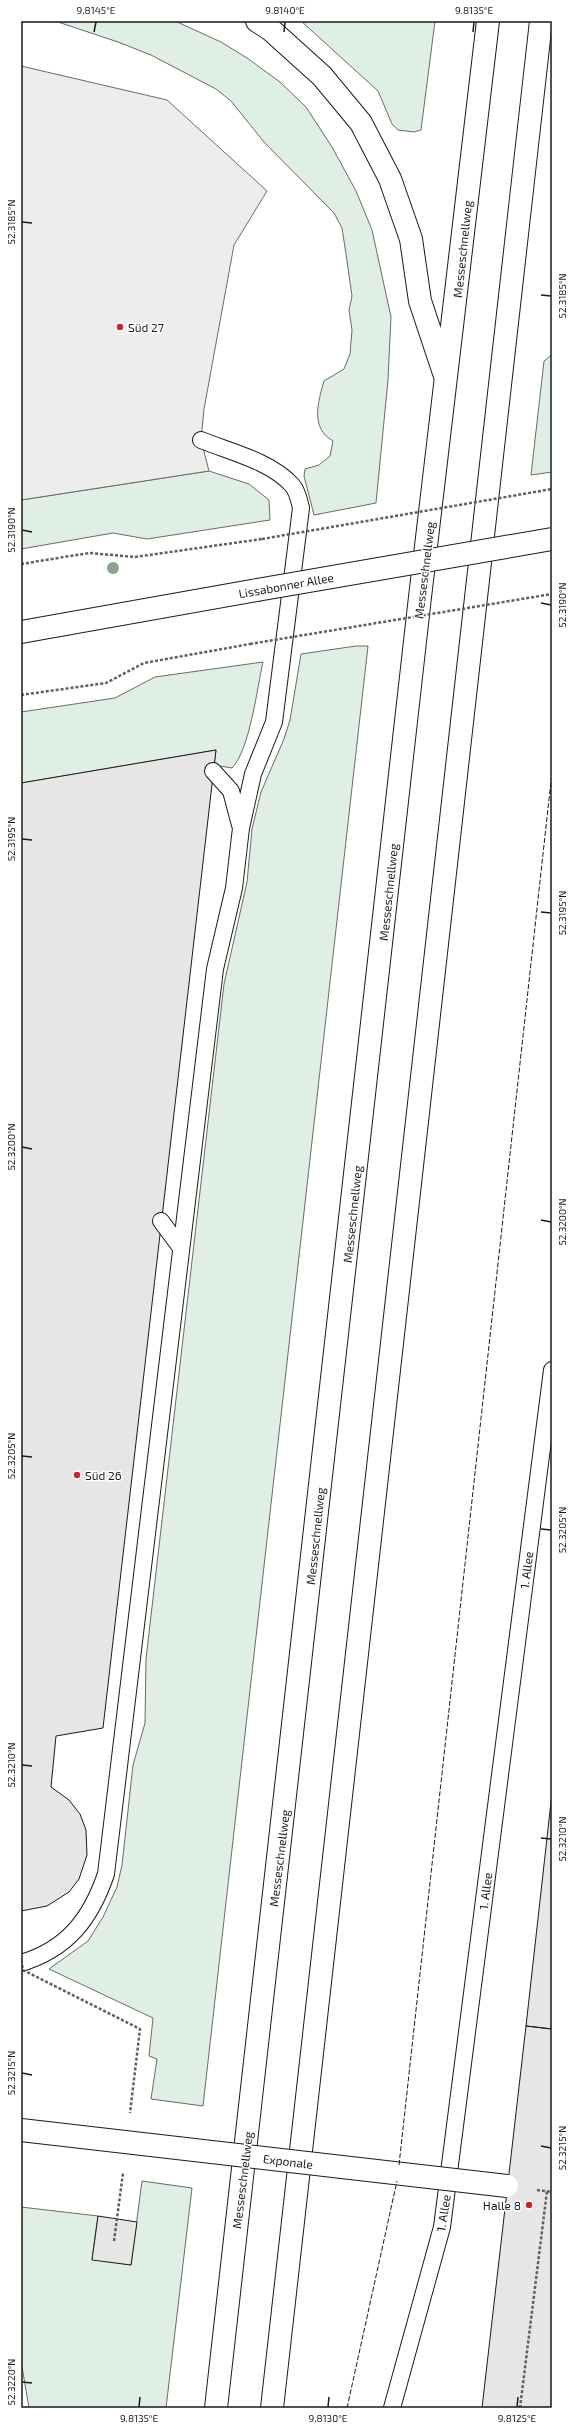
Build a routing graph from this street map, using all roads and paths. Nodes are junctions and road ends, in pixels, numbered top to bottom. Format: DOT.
graph roads {
  1 [pos="257,21"];
  2 [pos="488,21"];
  3 [pos="541,21"];
  4 [pos="552,65"];
  5 [pos="532,100"];
  6 [pos="447,384"];
  7 [pos="201,440"];
  8 [pos="552,489"];
  9 [pos="552,539"];
  10 [pos="21,564"];
  11 [pos="552,594"];
  12 [pos="21,632"];
  13 [pos="21,695"];
  14 [pos="213,771"];
  15 [pos="241,828"];
  16 [pos="161,1221"];
  17 [pos="181,1248"];
  18 [pos="552,1370"];
  19 [pos="21,1962"];
  20 [pos="21,2130"];
  21 [pos="127,2142"];
  22 [pos="507,2186"];
  23 [pos="547,2191"];
  24 [pos="114,2241"];
  25 [pos="216,2408"];
  26 [pos="272,2408"];
  27 [pos="392,2408"];
  28 [pos="520,2408"];
  1 -- 6 [label="main road"];
  2 -- 6 [label="main road, Messeschnellweg"];
  3 -- 5 [label="main road"];
  4 -- 5 [label="main road"];
  5 -- 26 [label="main road"];
  6 -- 25 [label="main road, Messeschnellweg"];
  7 -- 15 [label="lane"];
  8 -- 10 [label="path, bridge"];
  9 -- 12 [label="main road, Lissabonner Allee, bridge"];
  11 -- 13 [label="path, bridge"];
  14 -- 15 [label="lane"];
  15 -- 17 [label="lane"];
  16 -- 17 [label="lane"];
  17 -- 19 [label="lane"];
  18 -- 27 [label="lane, 1. Allee"];
  19 -- 21 [label="path, bridge"];
  20 -- 21 [label="main road, Exponale, bridge"];
  21 -- 22 [label="main road, Exponale, bridge"];
  21 -- 24 [label="path, bridge"];
  23 -- 28 [label="path"];
}
